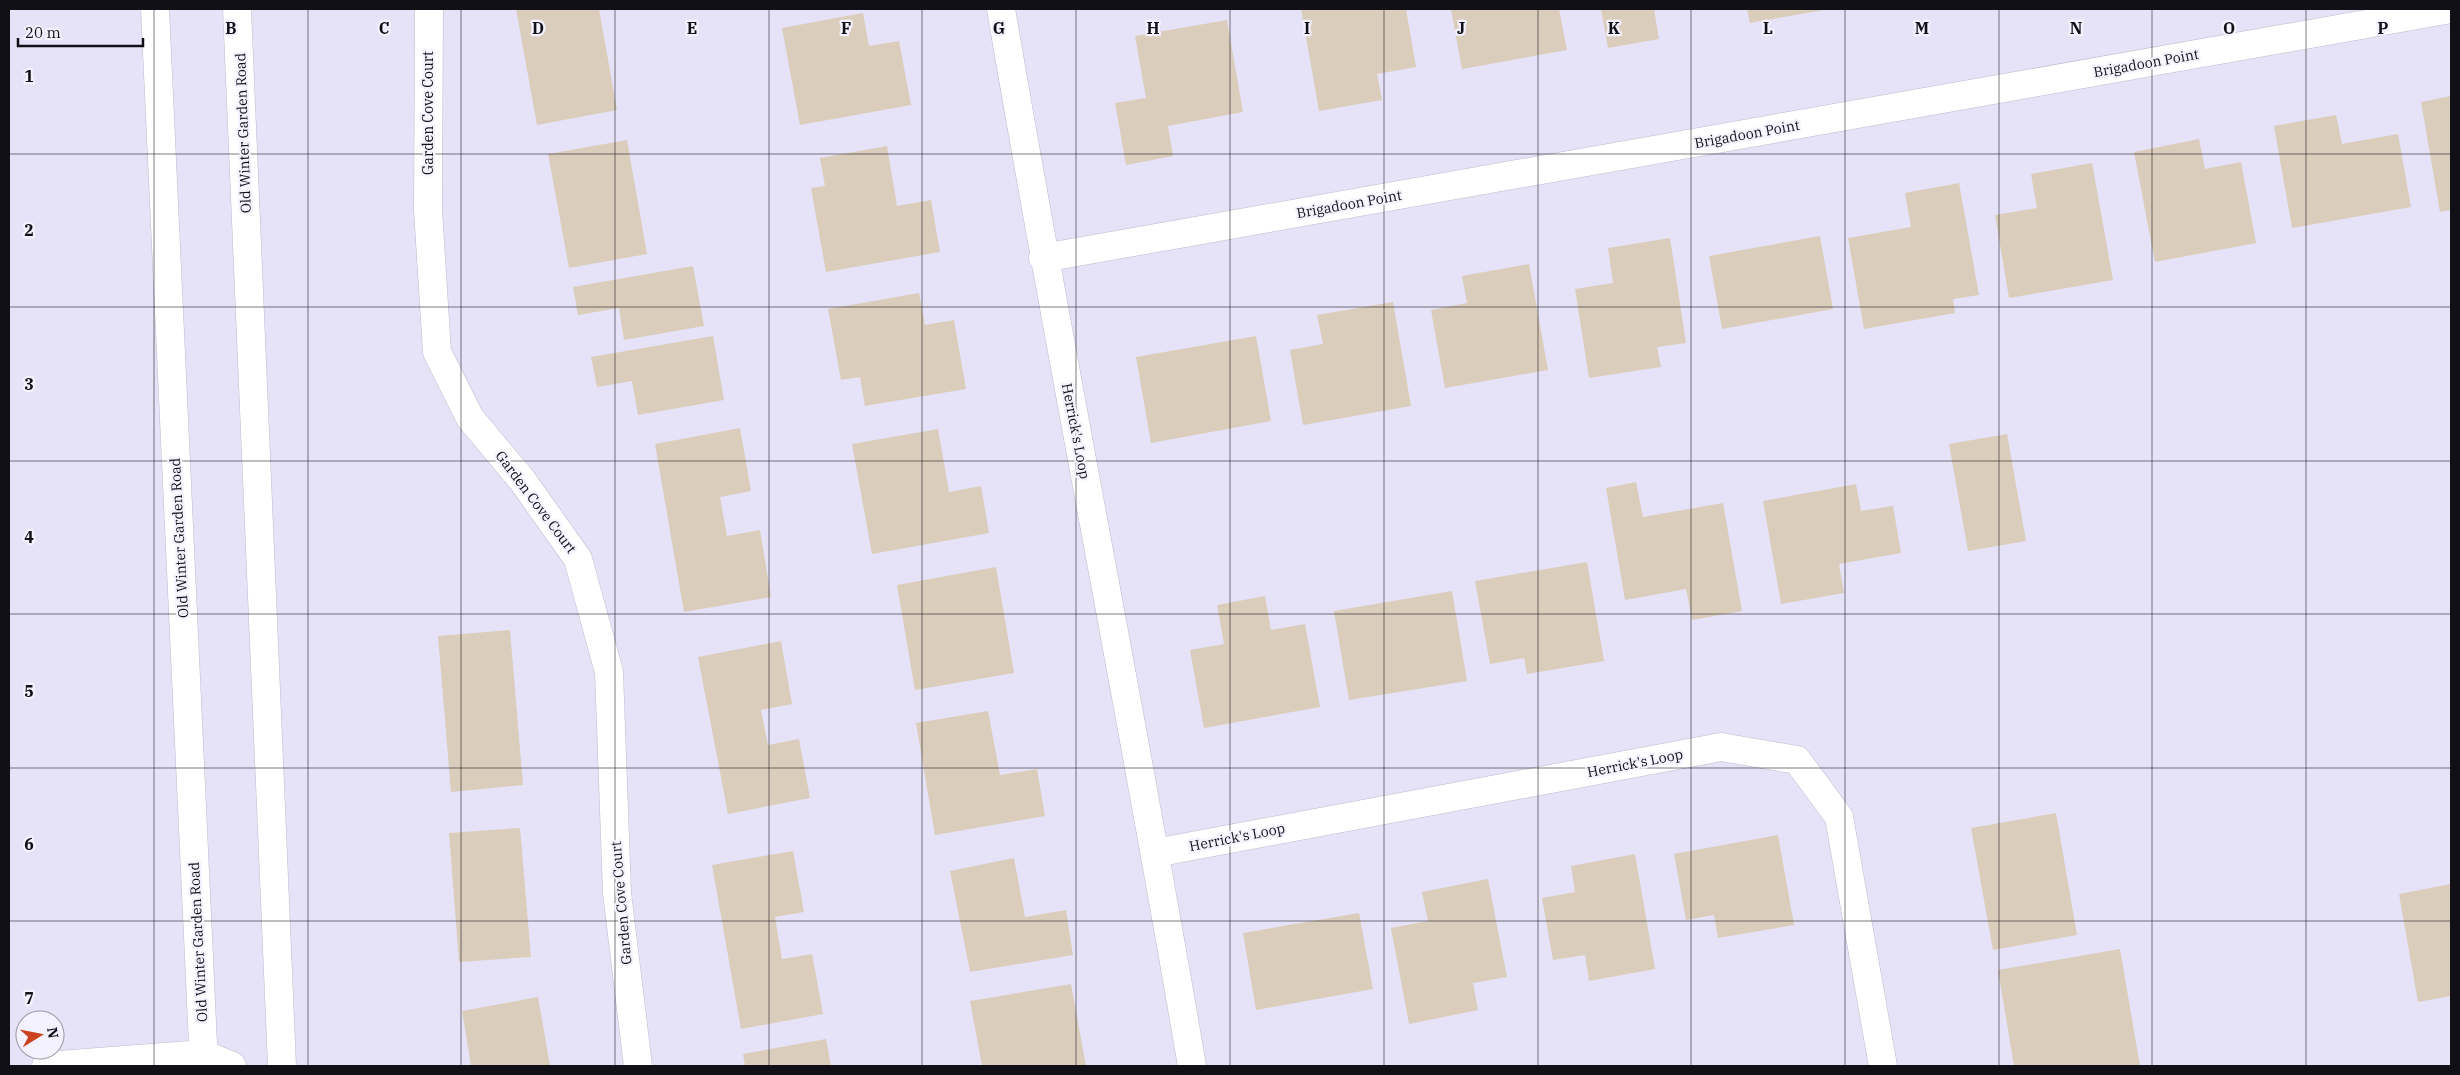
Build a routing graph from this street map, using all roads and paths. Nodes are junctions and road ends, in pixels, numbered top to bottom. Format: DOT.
graph roads {
  1 [pos="155,9"];
  2 [pos="237,9"];
  3 [pos="429,9"];
  4 [pos="1001,9"];
  5 [pos="2451,9"];
  6 [pos="1043,258"];
  7 [pos="1155,853"];
  8 [pos="204,1060"];
  9 [pos="46,1066"];
  10 [pos="232,1066"];
  11 [pos="282,1066"];
  12 [pos="638,1066"];
  13 [pos="1192,1066"];
  14 [pos="1884,1066"];
  1 -- 8 [label="street, Old Winter Garden Road"];
  2 -- 11 [label="street, Old Winter Garden Road"];
  3 -- 12 [label="street, Garden Cove Court"];
  4 -- 6 [label="street, Herrick's Loop"];
  5 -- 6 [label="street, Brigadoon Point"];
  6 -- 7 [label="street, Herrick's Loop"];
  7 -- 13 [label="street, Herrick's Loop"];
  7 -- 14 [label="street, Herrick's Loop"];
  8 -- 9 [label="street"];
  8 -- 10 [label="street"];
}
